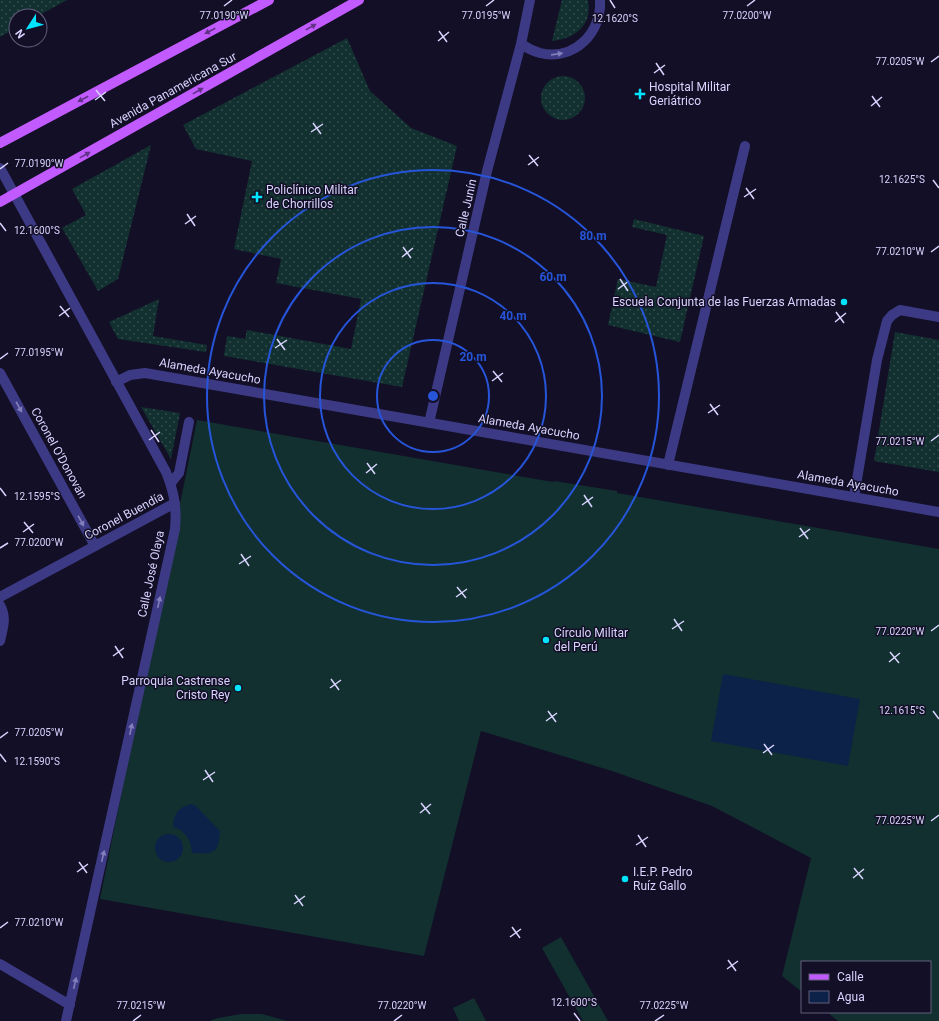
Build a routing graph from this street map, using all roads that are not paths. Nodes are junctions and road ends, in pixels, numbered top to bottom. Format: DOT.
graph roads {
  1 [pos="269,0"];
  2 [pos="359,0"];
  3 [pos="530,0"];
  4 [pos="600,0"];
  5 [pos="521,44"];
  6 [pos="0,142"];
  7 [pos="745,146"];
  8 [pos="0,168"];
  9 [pos="14,194"];
  10 [pos="0,202"];
  11 [pos="939,318"];
  12 [pos="0,373"];
  13 [pos="116,382"];
  14 [pos="189,422"];
  15 [pos="429,423"];
  16 [pos="668,465"];
  17 [pos="171,483"];
  18 [pos="854,498"];
  19 [pos="175,503"];
  20 [pos="939,512"];
  21 [pos="95,546"];
  22 [pos="0,597"];
  23 [pos="0,605"];
  24 [pos="0,641"];
  25 [pos="0,964"];
  26 [pos="70,1006"];
  27 [pos="66,1021"];
  1 -- 6 [label="main road, one-way"];
  9 -- 2 [label="main road, Avenida Panamericana Sur, one-way"];
  3 -- 5 [label="street, Calle Junín"];
  5 -- 4 [label="street, one-way"];
  5 -- 15 [label="street, Calle Junín"];
  7 -- 16 [label="street"];
  8 -- 9 [label="street, Calle José Olaya"];
  9 -- 10 [label="main road, Avenida Panamericana Sur"];
  9 -- 13 [label="street, Calle José Olaya"];
  11 -- 18 [label="street"];
  12 -- 21 [label="street, Coronel O'Donovan, one-way"];
  13 -- 15 [label="street, Alameda Ayacucho"];
  13 -- 17 [label="street, Calle José Olaya"];
  14 -- 17 [label="street"];
  15 -- 16 [label="street, Alameda Ayacucho"];
  16 -- 18 [label="street, Alameda Ayacucho"];
  17 -- 19 [label="street, Calle José Olaya"];
  18 -- 20 [label="street, Alameda Ayacucho"];
  19 -- 21 [label="street, Coronel Buendía"];
  26 -- 19 [label="street, Calle José Olaya, one-way"];
  21 -- 22 [label="street, Coronel Buendía"];
  23 -- 24 [label="street"];
  25 -- 26 [label="street"];
  26 -- 27 [label="street, Calle José Olaya"];
}
